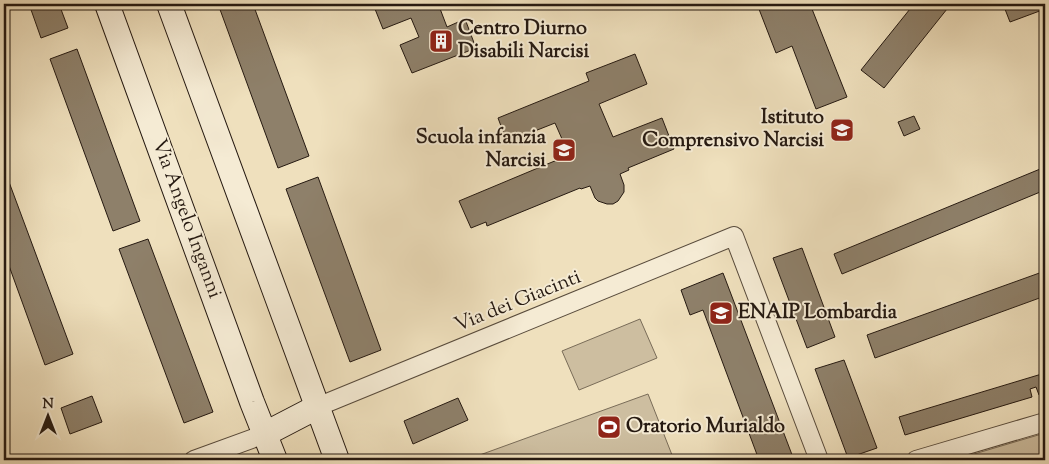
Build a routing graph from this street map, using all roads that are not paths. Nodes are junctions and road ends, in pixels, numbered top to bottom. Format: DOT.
graph roads {
  1 [pos="107,4"];
  2 [pos="169,4"];
  3 [pos="317,407"];
  4 [pos="1045,422"];
  5 [pos="265,434"];
  6 [pos="194,460"];
  7 [pos="275,460"];
  8 [pos="337,460"];
  9 [pos="819,460"];
  10 [pos="916,460"];
  1 -- 5 [label="street, Via Angelo Inganni"];
  2 -- 3 [label="street"];
  3 -- 5 [label="street"];
  3 -- 8 [label="street"];
  3 -- 9 [label="street, Via dei Giacinti"];
  4 -- 10 [label="street"];
  5 -- 6 [label="street"];
  5 -- 7 [label="street, Via Angelo Inganni"];
}
